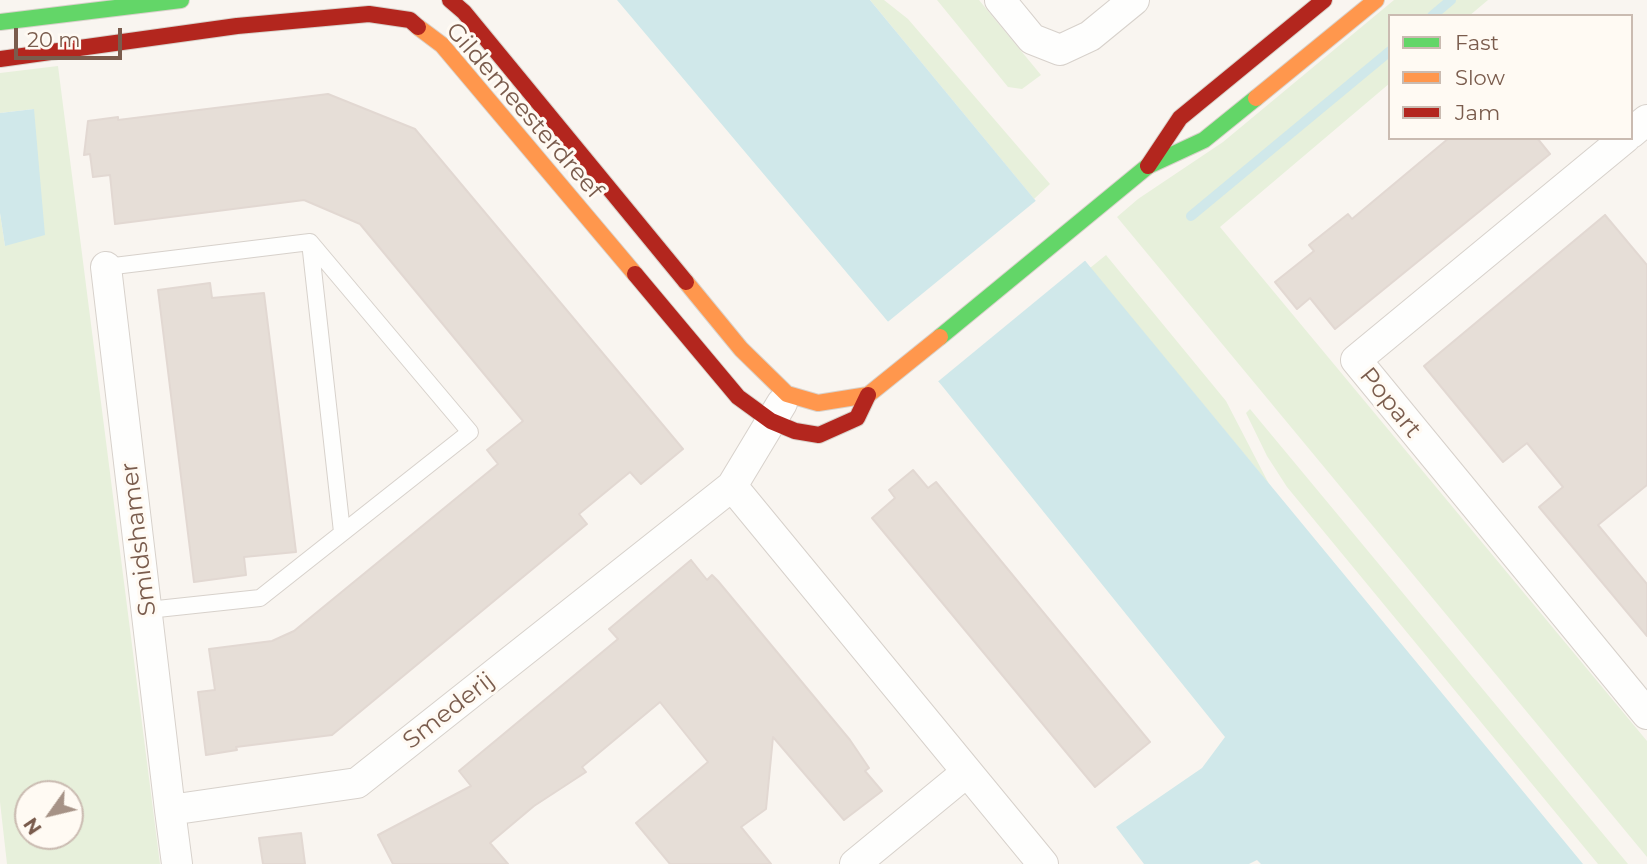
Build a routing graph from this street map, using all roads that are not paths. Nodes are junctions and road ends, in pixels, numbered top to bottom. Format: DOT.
graph roads {
  1 [pos="181,0"];
  2 [pos="450,0"];
  3 [pos="1000,0"];
  4 [pos="1134,0"];
  5 [pos="1324,0"];
  6 [pos="1376,0"];
  7 [pos="0,22"];
  8 [pos="0,59"];
  9 [pos="1647,120"];
  10 [pos="1633,131"];
  11 [pos="1623,140"];
  12 [pos="1148,166"];
  13 [pos="310,242"];
  14 [pos="106,267"];
  15 [pos="874,390"];
  16 [pos="787,394"];
  17 [pos="771,421"];
  18 [pos="732,486"];
  19 [pos="341,532"];
  20 [pos="148,610"];
  21 [pos="1647,714"];
  22 [pos="967,772"];
  23 [pos="170,810"];
  24 [pos="177,864"];
  25 [pos="855,864"];
  26 [pos="1043,864"];
  1 -- 7 [label="street"];
  2 -- 16 [label="street, Gildemeesterdreef"];
  3 -- 4 [label="street"];
  5 -- 12 [label="street, Gildemeesterdreef"];
  6 -- 12 [label="street, Gildemeesterdreef"];
  8 -- 17 [label="street, Gildemeesterdreef"];
  9 -- 10 [label="street"];
  11 -- 21 [label="street, Popart"];
  12 -- 15 [label="street, Gildemeesterdreef"];
  13 -- 14 [label="lane"];
  13 -- 19 [label="lane"];
  13 -- 19 [label="lane"];
  14 -- 20 [label="street, Smidshamer"];
  15 -- 16 [label="street, Gildemeesterdreef"];
  15 -- 17 [label="street, Gildemeesterdreef"];
  16 -- 17 [label="street, Smederij"];
  17 -- 18 [label="street, Smederij"];
  18 -- 22 [label="street"];
  18 -- 23 [label="street, Smederij"];
  19 -- 20 [label="lane"];
  20 -- 23 [label="street, Smidshamer"];
  22 -- 25 [label="street"];
  22 -- 26 [label="street"];
  23 -- 24 [label="street"];
}
